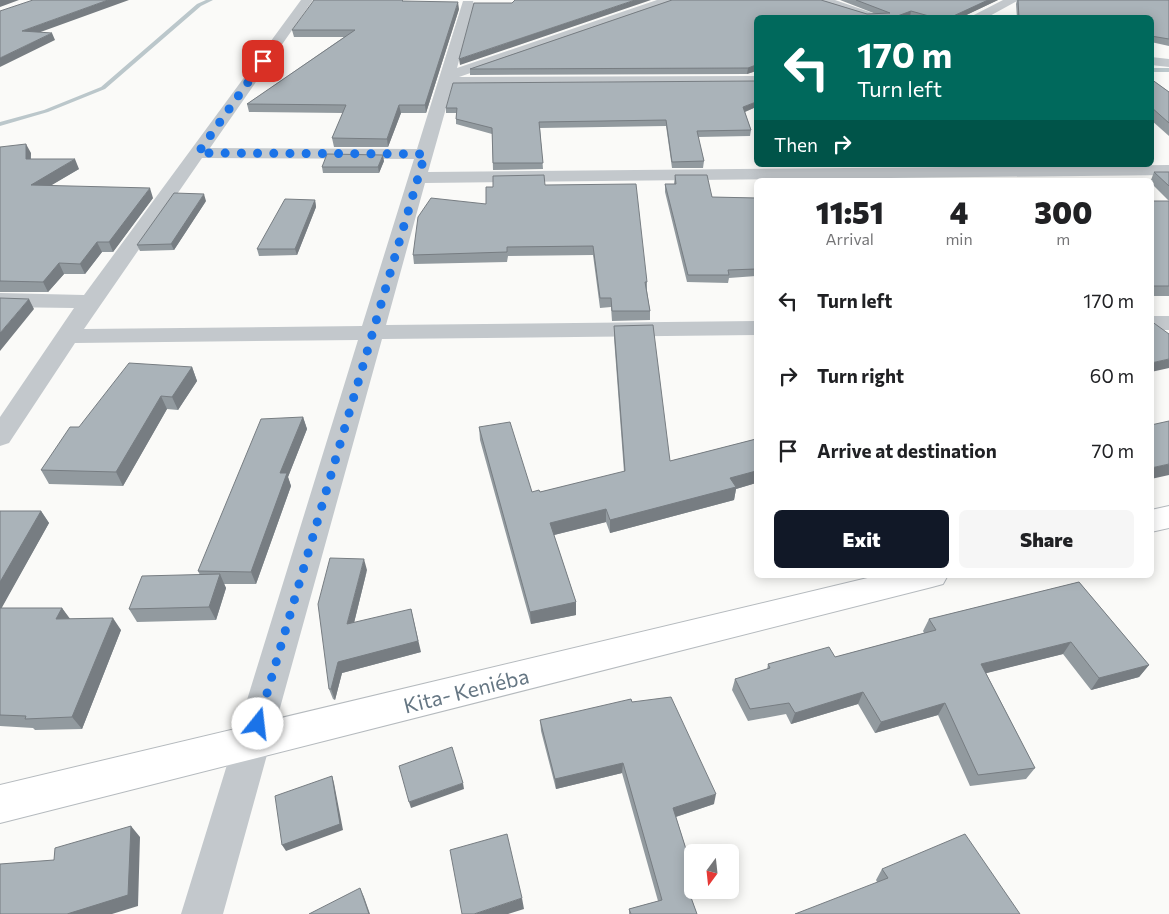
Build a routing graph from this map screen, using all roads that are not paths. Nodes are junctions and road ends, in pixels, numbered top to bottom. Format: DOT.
graph roads {
  1 [pos="307,0"];
  2 [pos="669,0"];
  3 [pos="822,0"];
  4 [pos="1012,0"];
  5 [pos="468,4"];
  6 [pos="871,15"];
  7 [pos="980,15"];
  8 [pos="1154,61"];
  9 [pos="1169,62"];
  10 [pos="447,79"];
  11 [pos="754,81"];
  12 [pos="198,153"];
  13 [pos="421,166"];
  14 [pos="1169,170"];
  15 [pos="950,173"];
  16 [pos="0,300"];
  17 [pos="90,302"];
  18 [pos="1154,323"];
  19 [pos="1169,323"];
  20 [pos="754,328"];
  21 [pos="372,334"];
  22 [pos="67,336"];
  23 [pos="4,426"];
  24 [pos="1169,517"];
  25 [pos="1154,520"];
  26 [pos="920,578"];
  27 [pos="252,742"];
  28 [pos="0,804"];
  29 [pos="202,914"];
  1 -- 12 [label="street"];
  2 -- 10 [label="street"];
  3 -- 6 [label="street"];
  4 -- 7 [label="street"];
  5 -- 10 [label="street"];
  8 -- 9 [label="street"];
  10 -- 11 [label="street"];
  10 -- 13 [label="street"];
  12 -- 13 [label="street"];
  12 -- 17 [label="street"];
  13 -- 15 [label="street"];
  13 -- 21 [label="street"];
  14 -- 15 [label="street"];
  16 -- 17 [label="street"];
  17 -- 22 [label="street"];
  18 -- 19 [label="street"];
  20 -- 21 [label="street"];
  21 -- 22 [label="street"];
  21 -- 27 [label="street"];
  22 -- 23 [label="street"];
  24 -- 25 [label="main road"];
  26 -- 27 [label="main road, Kita- Keniéba"];
  27 -- 28 [label="main road, Kita- Keniéba"];
  27 -- 29 [label="street"];
}
